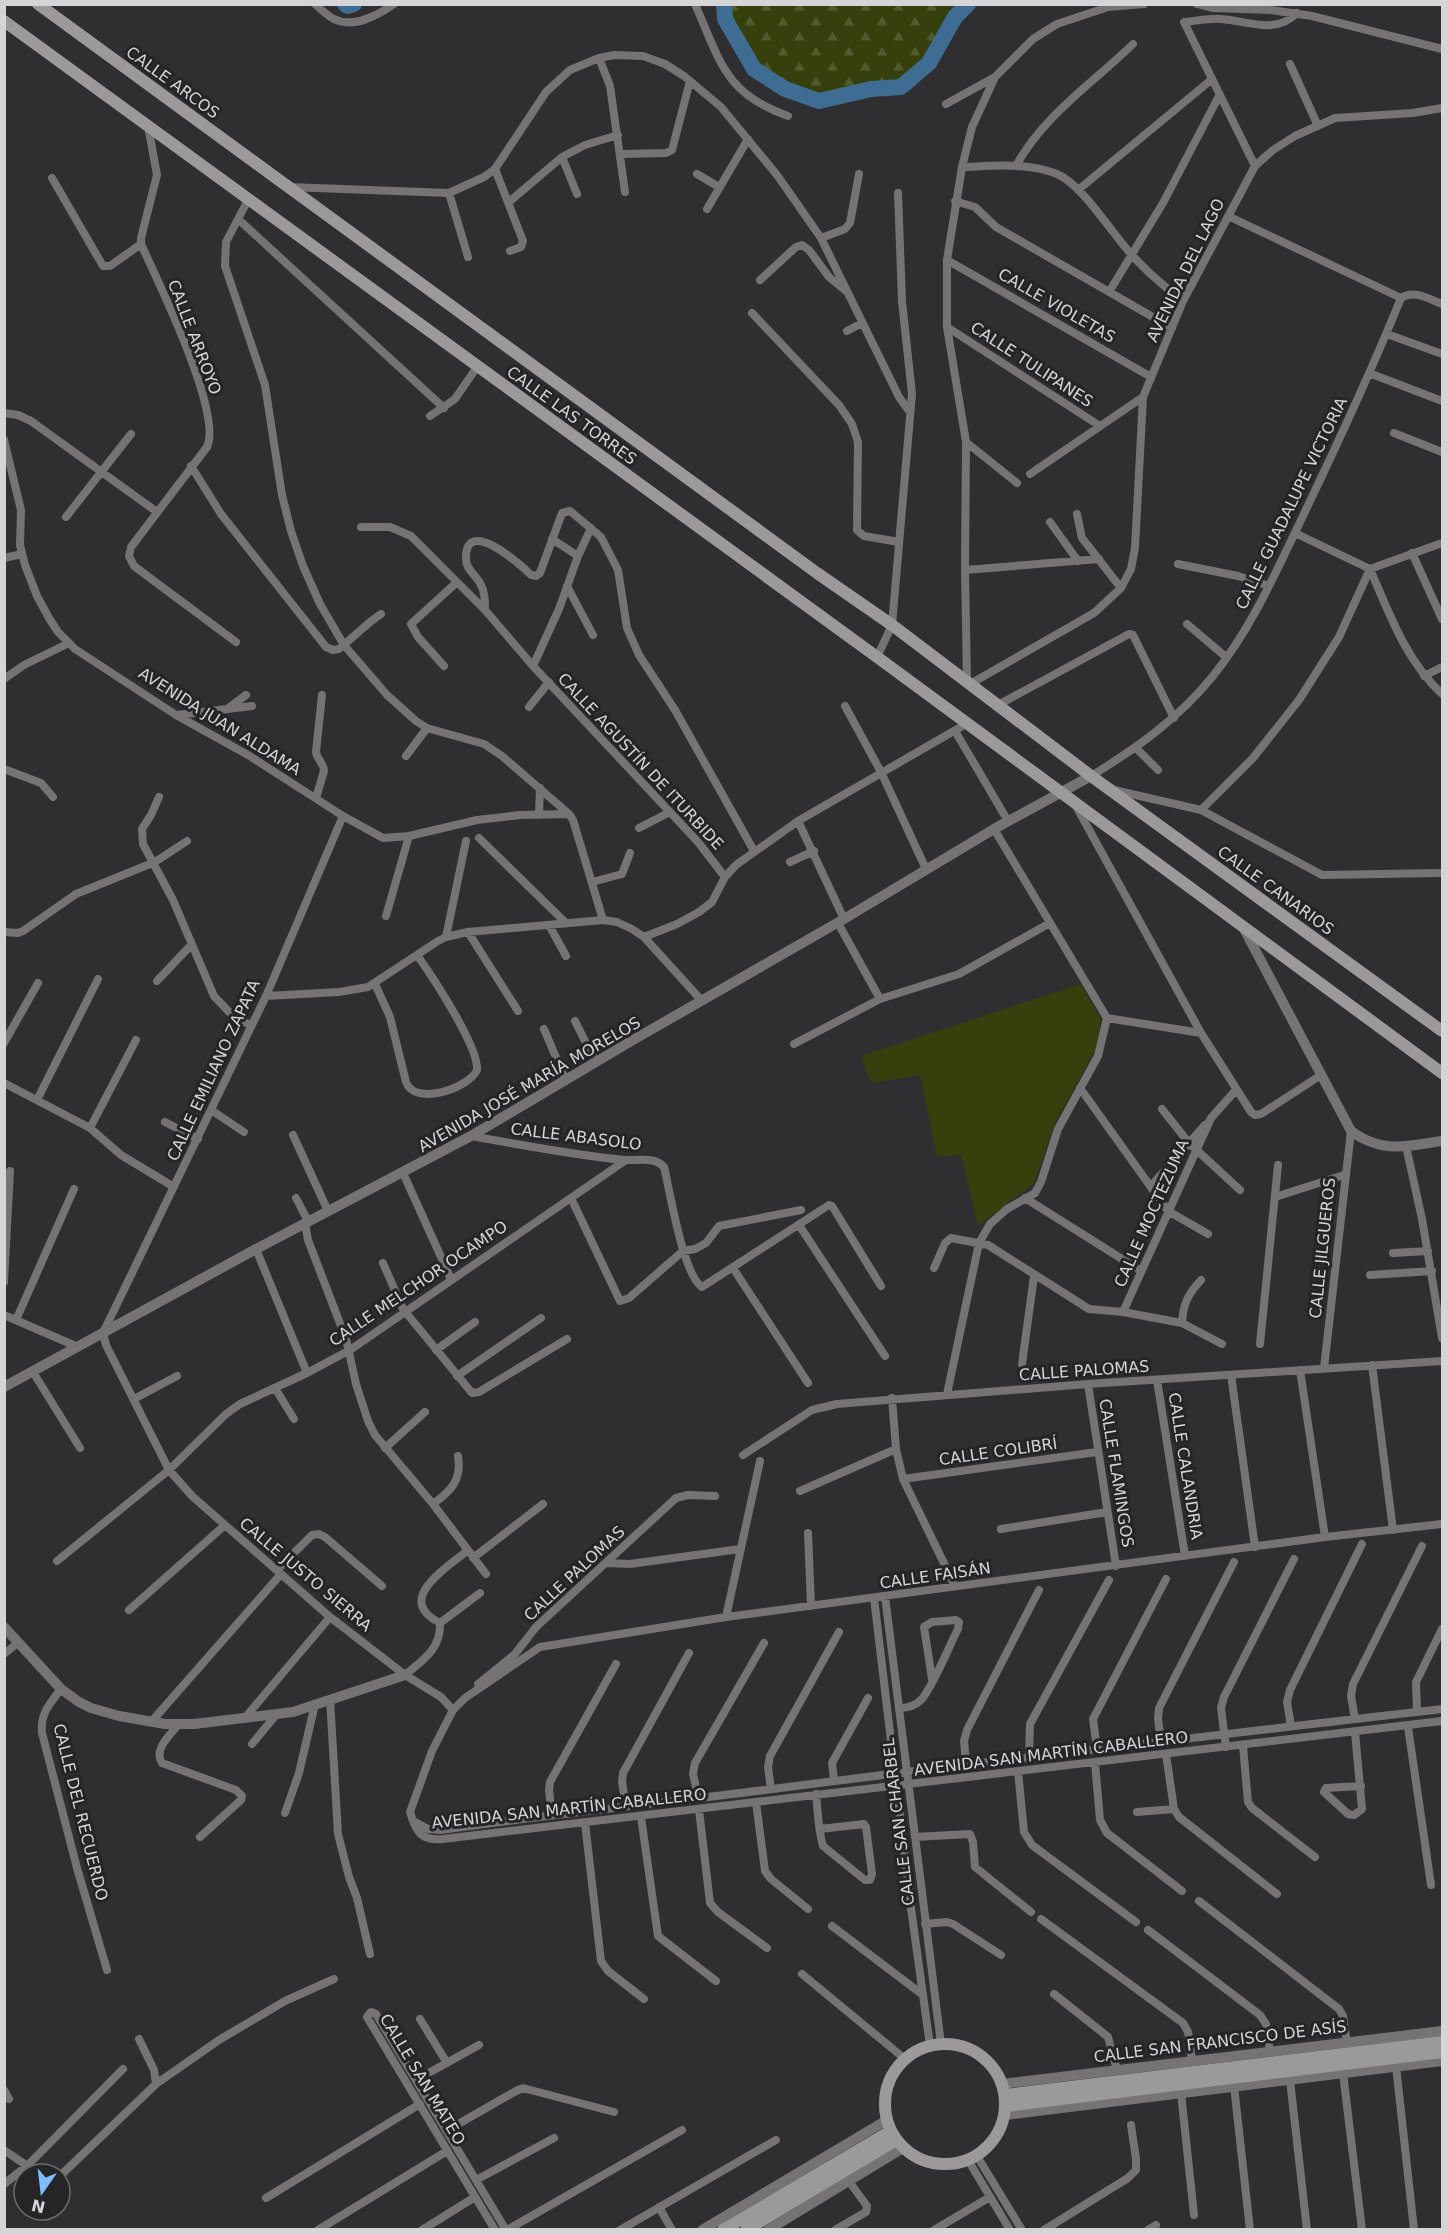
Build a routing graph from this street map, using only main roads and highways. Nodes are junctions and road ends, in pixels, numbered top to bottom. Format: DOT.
graph roads {
  1 [pos="39,4"];
  2 [pos="4,21"];
  3 [pos="288,187"];
  4 [pos="998,705"];
  5 [pos="1443,1031"];
  6 [pos="1443,1073"];
  7 [pos="1443,2042"];
  8 [pos="1443,2052"];
  9 [pos="1005,2100"];
  10 [pos="894,2135"];
  11 [pos="723,2229"];
  12 [pos="746,2229"];
  1 -- 3 [label="main road, CALLE ARCOS"];
  2 -- 6 [label="main road, CALLE LAS TORRES"];
  3 -- 4 [label="main road, CALLE LAS TORRES"];
  4 -- 5 [label="main road, CALLE CANARIOS"];
  7 -- 9 [label="main road, CALLE SAN FRANCISCO DE ASÍS"];
  8 -- 9 [label="main road"];
  9 -- 10 [label="main road"];
  9 -- 10 [label="main road"];
  10 -- 11 [label="main road"];
  10 -- 12 [label="main road"];
}
